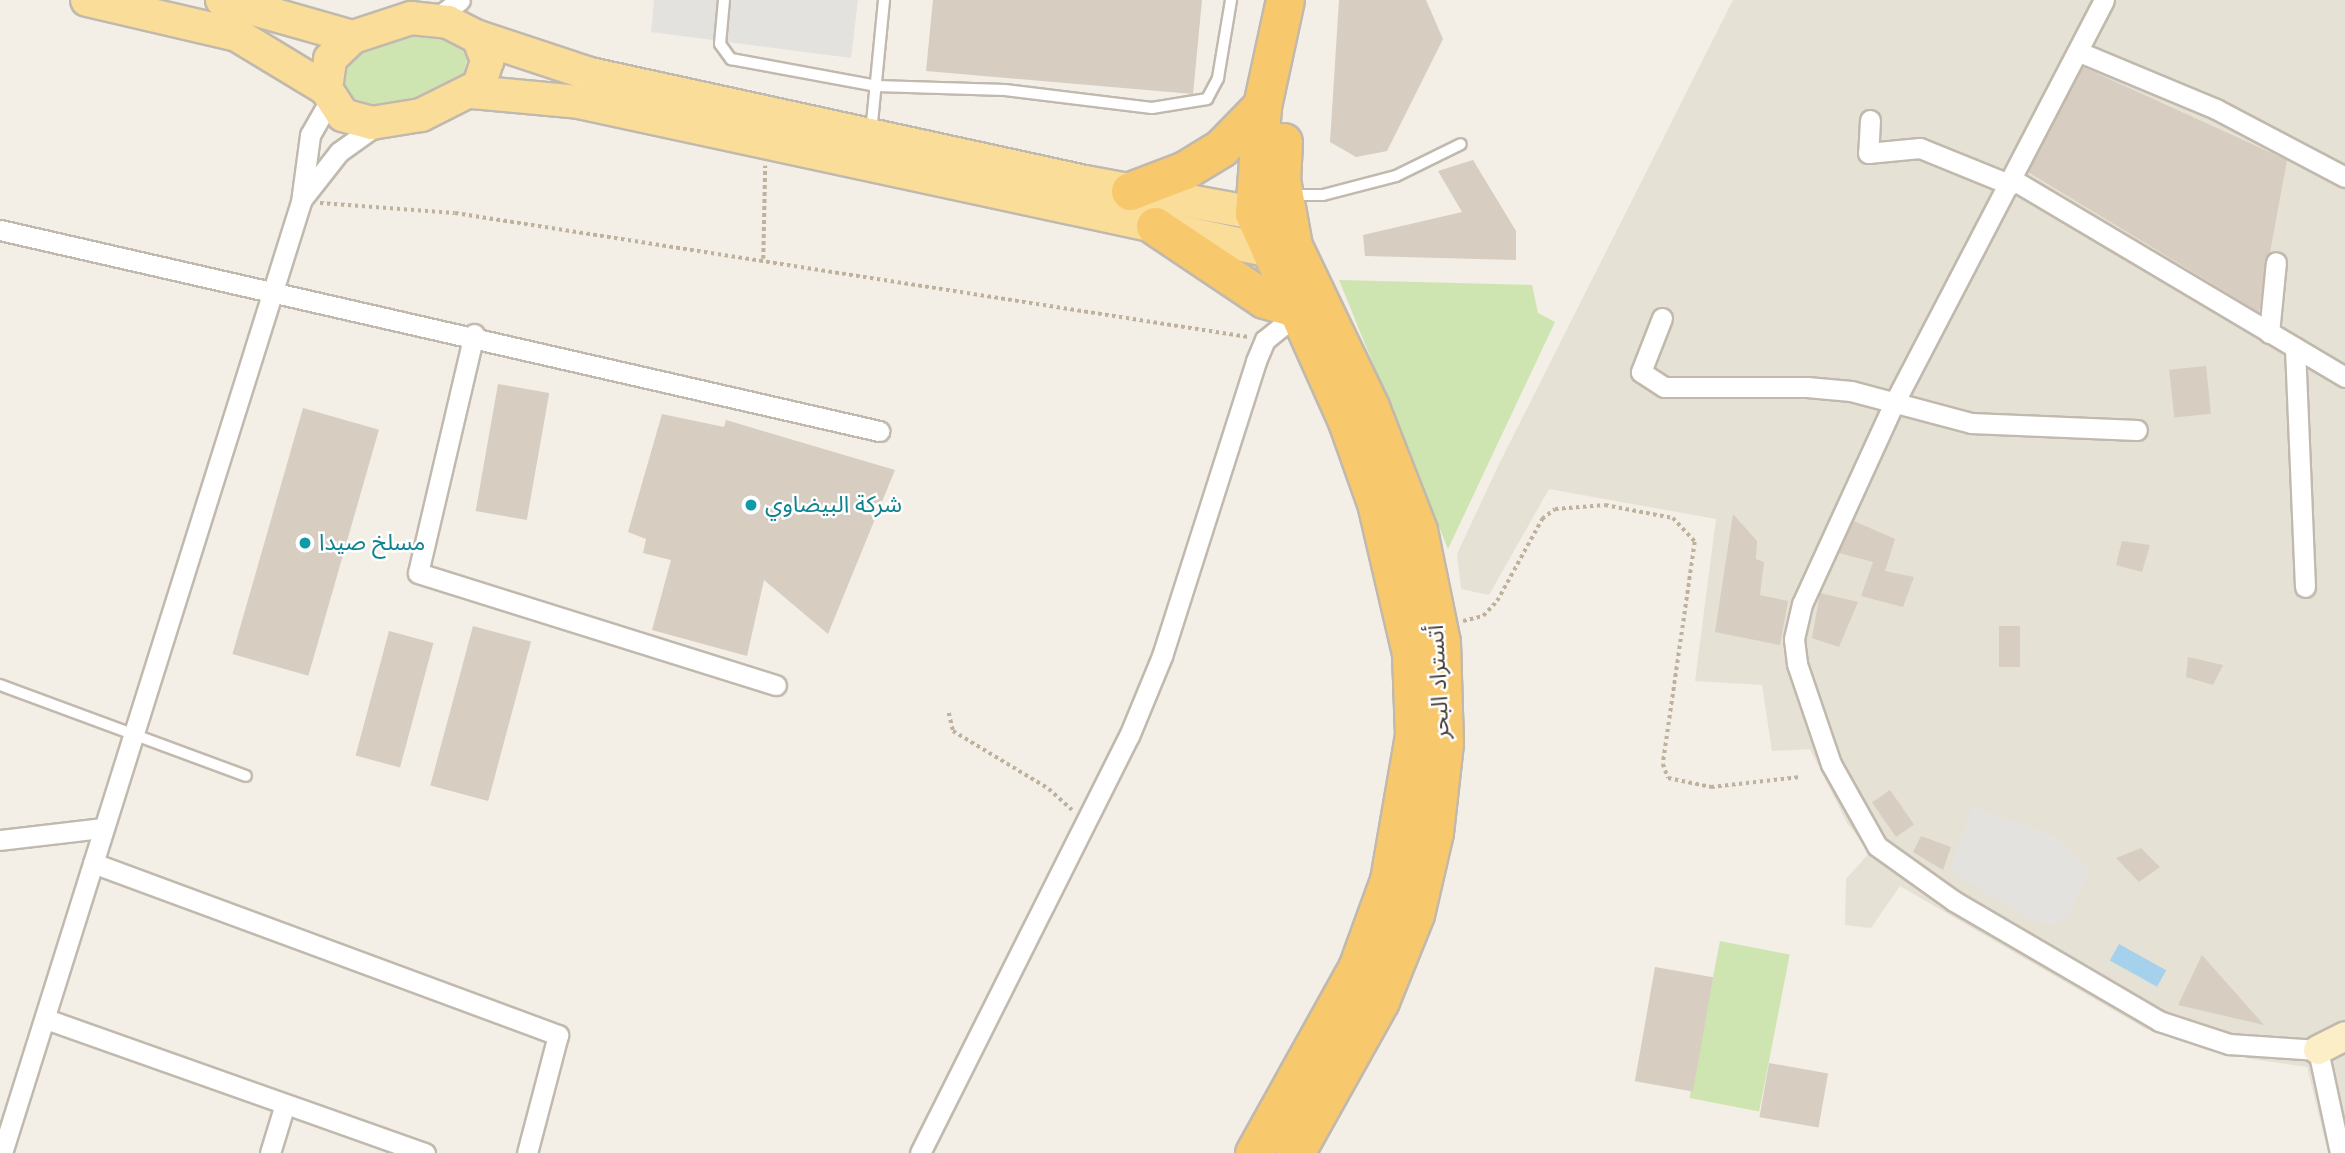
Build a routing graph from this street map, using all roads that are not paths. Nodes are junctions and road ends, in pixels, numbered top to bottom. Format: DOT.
graph roads {
  1 [pos="87,0"];
  2 [pos="222,0"];
  3 [pos="724,0"];
  4 [pos="884,0"];
  5 [pos="1231,0"];
  6 [pos="2104,0"];
  7 [pos="447,10"];
  8 [pos="1283,16"];
  9 [pos="353,37"];
  10 [pos="478,37"];
  11 [pos="2079,52"];
  12 [pos="876,86"];
  13 [pos="472,92"];
  14 [pos="328,94"];
  15 [pos="1262,106"];
  16 [pos="1870,120"];
  17 [pos="382,122"];
  18 [pos="871,133"];
  19 [pos="1461,144"];
  20 [pos="867,168"];
  21 [pos="2345,177"];
  22 [pos="2013,183"];
  23 [pos="1130,191"];
  24 [pos="301,202"];
  25 [pos="1274,206"];
  26 [pos="1155,226"];
  27 [pos="0,230"];
  28 [pos="1280,248"];
  29 [pos="2276,262"];
  30 [pos="272,289"];
  31 [pos="1294,311"];
  32 [pos="1662,318"];
  33 [pos="2269,333"];
  34 [pos="474,334"];
  35 [pos="2295,348"];
  36 [pos="2345,377"];
  37 [pos="1894,403"];
  38 [pos="2137,430"];
  39 [pos="879,431"];
  40 [pos="2305,587"];
  41 [pos="0,685"];
  42 [pos="776,685"];
  43 [pos="134,732"];
  44 [pos="246,776"];
  45 [pos="102,828"];
  46 [pos="0,840"];
  47 [pos="93,863"];
  48 [pos="46,1019"];
  49 [pos="2345,1036"];
  50 [pos="2318,1049"];
  51 [pos="285,1104"];
  52 [pos="2,1153"];
  53 [pos="270,1153"];
  54 [pos="425,1153"];
  55 [pos="527,1153"];
  56 [pos="920,1153"];
  57 [pos="1254,1153"];
  58 [pos="1295,1153"];
  59 [pos="2340,1153"];
  1 -- 14 [label="main road"];
  2 -- 9 [label="main road"];
  3 -- 12 [label="lane"];
  4 -- 12 [label="lane"];
  5 -- 12 [label="lane"];
  6 -- 11 [label="street"];
  7 -- 9 [label="main road"];
  7 -- 10 [label="main road"];
  8 -- 15 [label="highway"];
  8 -- 25 [label="highway"];
  9 -- 14 [label="main road"];
  10 -- 13 [label="main road"];
  10 -- 18 [label="main road"];
  11 -- 21 [label="street"];
  11 -- 22 [label="street"];
  12 -- 18 [label="lane"];
  13 -- 17 [label="main road"];
  13 -- 20 [label="main road"];
  14 -- 17 [label="main road"];
  14 -- 24 [label="street"];
  15 -- 23 [label="highway"];
  15 -- 25 [label="highway"];
  16 -- 22 [label="street"];
  17 -- 24 [label="street"];
  18 -- 20 [label="lane"];
  18 -- 23 [label="main road"];
  19 -- 25 [label="lane"];
  20 -- 26 [label="main road"];
  22 -- 33 [label="street"];
  22 -- 37 [label="street"];
  23 -- 25 [label="main road"];
  24 -- 30 [label="street"];
  25 -- 28 [label="highway"];
  26 -- 28 [label="main road"];
  26 -- 31 [label="highway"];
  27 -- 30 [label="street"];
  28 -- 31 [label="highway, أتستراد البحر"];
  28 -- 58 [label="highway, أتستراد البحر"];
  29 -- 33 [label="street"];
  30 -- 34 [label="street"];
  30 -- 43 [label="street"];
  31 -- 56 [label="street"];
  31 -- 57 [label="highway, أتستراد البحر"];
  32 -- 37 [label="street"];
  33 -- 35 [label="street"];
  34 -- 39 [label="street"];
  34 -- 42 [label="street"];
  35 -- 36 [label="street"];
  35 -- 40 [label="street"];
  37 -- 38 [label="street"];
  37 -- 50 [label="street"];
  41 -- 43 [label="lane"];
  43 -- 44 [label="lane"];
  43 -- 45 [label="street"];
  45 -- 46 [label="street"];
  45 -- 47 [label="street"];
  47 -- 48 [label="street"];
  47 -- 55 [label="street"];
  48 -- 51 [label="street"];
  48 -- 52 [label="street"];
  49 -- 50 [label="street"];
  50 -- 59 [label="street"];
  51 -- 53 [label="street"];
  51 -- 54 [label="street"];
}
